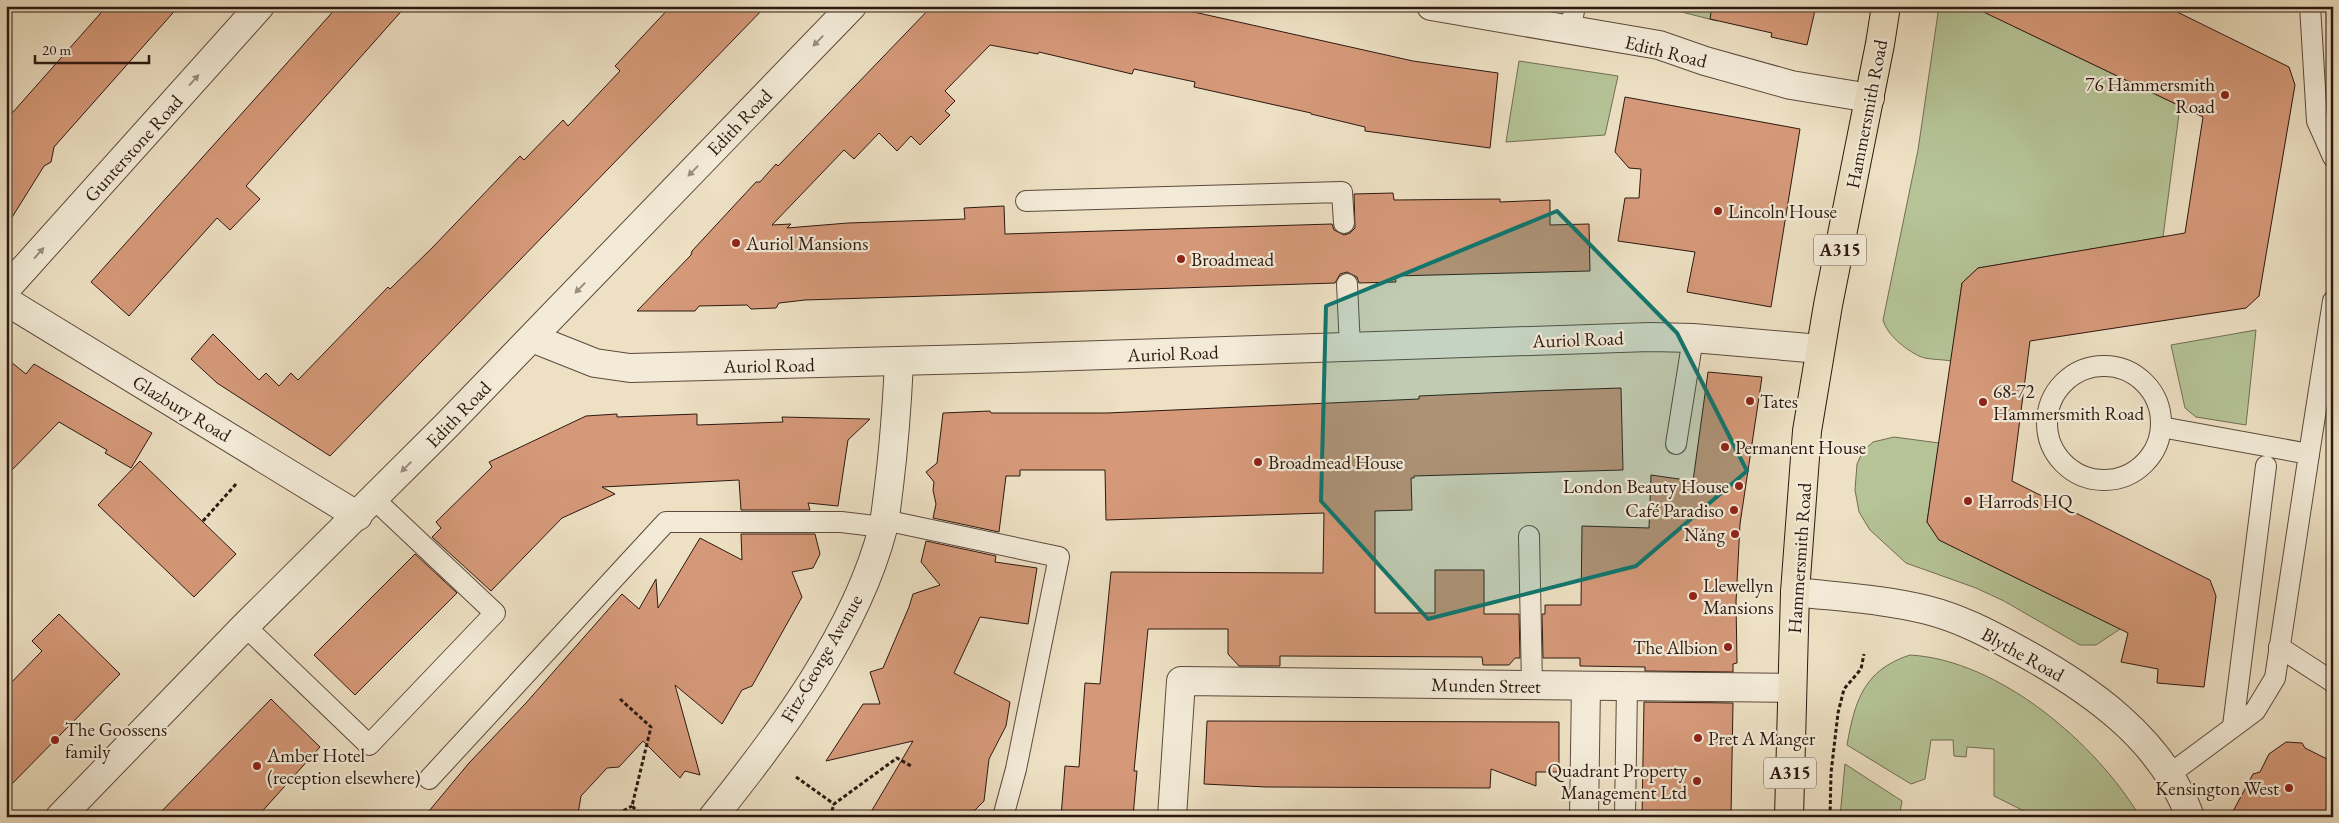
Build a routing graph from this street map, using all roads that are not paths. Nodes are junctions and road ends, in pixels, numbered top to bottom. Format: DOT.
graph roads {
  1 [pos="260,6"];
  2 [pos="852,6"];
  3 [pos="1431,6"];
  4 [pos="1886,6"];
  5 [pos="2310,6"];
  6 [pos="1573,19"];
  7 [pos="1870,98"];
  8 [pos="2333,157"];
  9 [pos="1026,201"];
  10 [pos="1344,223"];
  11 [pos="1347,284"];
  12 [pos="6,289"];
  13 [pos="6,301"];
  14 [pos="2333,301"];
  15 [pos="532,338"];
  16 [pos="1693,338"];
  17 [pos="1350,347"];
  18 [pos="1820,349"];
  19 [pos="899,362"];
  20 [pos="2161,427"];
  21 [pos="1676,444"];
  22 [pos="2309,454"];
  23 [pos="2266,466"];
  24 [pos="366,507"];
  25 [pos="884,523"];
  26 [pos="1530,536"];
  27 [pos="1795,592"];
  28 [pos="245,626"];
  29 [pos="2279,647"];
  30 [pos="2333,682"];
  31 [pos="1532,685"];
  32 [pos="1586,686"];
  33 [pos="1626,686"];
  34 [pos="1792,688"];
  35 [pos="2233,726"];
  36 [pos="2170,774"];
  37 [pos="429,779"];
  38 [pos="60,817"];
  39 [pos="713,817"];
  40 [pos="1004,817"];
  41 [pos="1172,817"];
  42 [pos="1584,817"];
  43 [pos="1625,817"];
  44 [pos="1789,817"];
  45 [pos="2190,817"];
  12 -- 1 [label="street, Gunterstone Road, one-way"];
  2 -- 15 [label="street, Edith Road, one-way"];
  3 -- 6 [label="street, Edith Road"];
  4 -- 7 [label="main road, Hammersmith Road / A315"];
  5 -- 8 [label="lane"];
  6 -- 7 [label="street, Edith Road"];
  7 -- 18 [label="main road, Hammersmith Road / A315"];
  9 -- 10 [label="lane"];
  11 -- 17 [label="lane"];
  13 -- 24 [label="street, Glazbury Road"];
  14 -- 22 [label="lane"];
  15 -- 19 [label="street, Auriol Road"];
  15 -- 24 [label="street, Edith Road, one-way"];
  16 -- 17 [label="street, Auriol Road"];
  16 -- 18 [label="street, Auriol Road"];
  16 -- 21 [label="lane"];
  17 -- 19 [label="street, Auriol Road"];
  18 -- 27 [label="main road, Hammersmith Road / A315"];
  19 -- 25 [label="street, Fitz-George Avenue"];
  20 -- 20 [label="lane"];
  20 -- 22 [label="lane"];
  22 -- 29 [label="lane"];
  23 -- 35 [label="lane"];
  24 -- 28 [label="street, Edith Road"];
  24 -- 28 [label="lane"];
  25 -- 37 [label="lane"];
  25 -- 39 [label="street, Fitz-George Avenue"];
  25 -- 40 [label="lane"];
  26 -- 31 [label="lane"];
  27 -- 34 [label="main road, Hammersmith Road / A315"];
  27 -- 36 [label="street, Blythe Road"];
  28 -- 38 [label="street, Edith Road"];
  29 -- 30 [label="lane"];
  29 -- 35 [label="lane"];
  31 -- 32 [label="street, Munden Street"];
  31 -- 41 [label="street, Munden Street"];
  32 -- 33 [label="street, Munden Street"];
  32 -- 42 [label="street"];
  33 -- 34 [label="street, Munden Street"];
  33 -- 43 [label="lane"];
  34 -- 44 [label="main road, Hammersmith Road / A315"];
  35 -- 36 [label="lane"];
  36 -- 45 [label="street, Blythe Road"];
}
